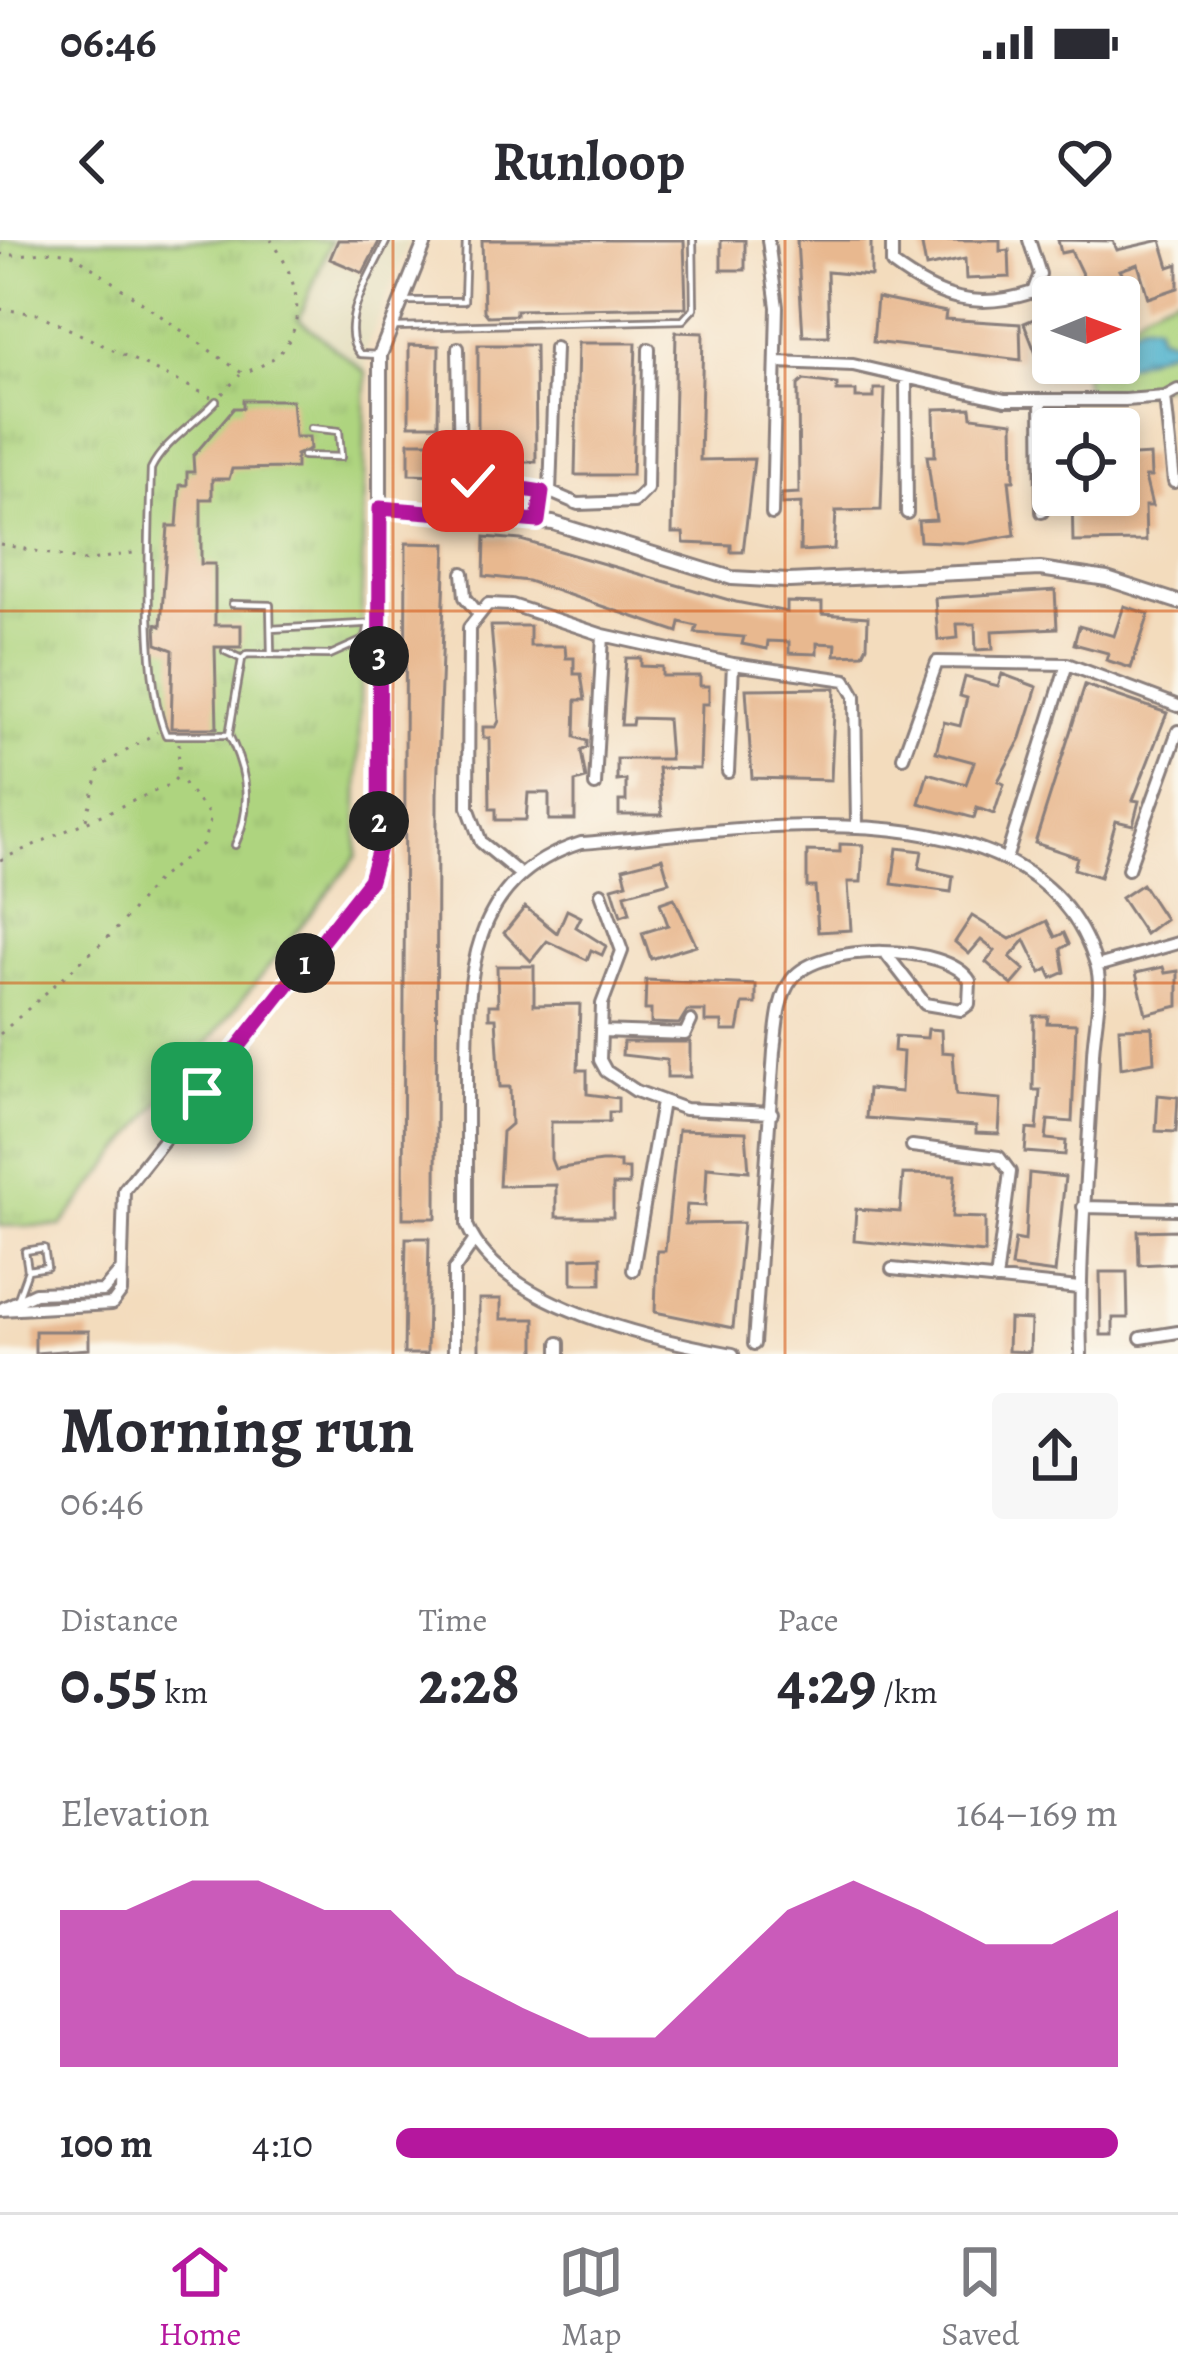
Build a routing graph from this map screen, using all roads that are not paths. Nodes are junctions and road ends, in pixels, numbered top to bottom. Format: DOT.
graph roads {
  1 [pos="387,240"];
  2 [pos="426,240"];
  3 [pos="466,240"];
  4 [pos="693,240"];
  5 [pos="768,240"];
  6 [pos="892,240"];
  7 [pos="1028,240"];
  8 [pos="1038,276"];
  9 [pos="1032,292"];
  10 [pos="400,301"];
  11 [pos="390,327"];
  12 [pos="554,347"];
  13 [pos="458,348"];
  14 [pos="649,349"];
  15 [pos="380,355"];
  16 [pos="777,362"];
  17 [pos="906,378"];
  18 [pos="1178,391"];
  19 [pos="1166,397"];
  20 [pos="216,401"];
  21 [pos="1041,402"];
  22 [pos="1041,408"];
  23 [pos="311,428"];
  24 [pos="303,456"];
  25 [pos="1174,482"];
  26 [pos="550,493"];
  27 [pos="380,508"];
  28 [pos="907,513"];
  29 [pos="772,514"];
  30 [pos="545,522"];
  31 [pos="463,573"];
  32 [pos="1178,602"];
  33 [pos="232,604"];
  34 [pos="477,612"];
  35 [pos="374,623"];
  36 [pos="271,628"];
  37 [pos="603,635"];
  38 [pos="225,651"];
  39 [pos="271,654"];
  40 [pos="242,658"];
  41 [pos="733,664"];
  42 [pos="1067,664"];
  43 [pos="1178,706"];
  44 [pos="1178,731"];
  45 [pos="229,735"];
  46 [pos="903,757"];
  47 [pos="728,772"];
  48 [pos="595,785"];
  49 [pos="857,825"];
  50 [pos="236,845"];
  51 [pos="1006,860"];
  52 [pos="1127,868"];
  53 [pos="520,875"];
  54 [pos="602,893"];
  55 [pos="1178,943"];
  56 [pos="887,955"];
  57 [pos="1097,966"];
  58 [pos="691,1021"];
  59 [pos="601,1031"];
  60 [pos="662,1102"];
  61 [pos="772,1113"];
  62 [pos="912,1146"];
  63 [pos="1083,1207"];
  64 [pos="1178,1209"];
  65 [pos="474,1241"];
  66 [pos="892,1268"];
  67 [pos="28,1270"];
  68 [pos="121,1270"];
  69 [pos="633,1270"];
  70 [pos="996,1280"];
  71 [pos="1079,1288"];
  72 [pos="17,1300"];
  73 [pos="0,1310"];
  74 [pos="1178,1332"];
  75 [pos="1141,1338"];
  76 [pos="675,1349"];
  77 [pos="758,1349"];
  78 [pos="454,1354"];
  79 [pos="735,1354"];
  80 [pos="1081,1354"];
  1 -- 15 [label="lane"];
  2 -- 10 [label="street"];
  3 -- 10 [label="lane"];
  4 -- 11 [label="lane"];
  5 -- 16 [label="street"];
  6 -- 9 [label="street"];
  7 -- 8 [label="street"];
  10 -- 11 [label="street"];
  11 -- 15 [label="street"];
  12 -- 26 [label="street"];
  13 -- 26 [label="street"];
  14 -- 26 [label="street"];
  15 -- 27 [label="street"];
  16 -- 17 [label="street"];
  16 -- 29 [label="street"];
  17 -- 21 [label="street"];
  17 -- 28 [label="street"];
  18 -- 19 [label="street"];
  19 -- 21 [label="street"];
  19 -- 25 [label="street"];
  20 -- 45 [label="lane"];
  21 -- 22 [label="street"];
  23 -- 24 [label="lane"];
  26 -- 30 [label="street"];
  27 -- 30 [label="street"];
  27 -- 35 [label="street"];
  30 -- 32 [label="street"];
  31 -- 34 [label="street"];
  33 -- 36 [label="lane"];
  34 -- 37 [label="street"];
  34 -- 53 [label="street"];
  35 -- 36 [label="lane"];
  35 -- 39 [label="lane"];
  35 -- 68 [label="street"];
  36 -- 39 [label="lane"];
  37 -- 41 [label="street"];
  37 -- 48 [label="street"];
  38 -- 40 [label="lane"];
  39 -- 40 [label="lane"];
  40 -- 45 [label="lane"];
  41 -- 47 [label="street"];
  41 -- 49 [label="street"];
  42 -- 43 [label="street"];
  42 -- 46 [label="street"];
  42 -- 51 [label="street"];
  44 -- 52 [label="street"];
  45 -- 50 [label="lane"];
  49 -- 51 [label="street"];
  49 -- 53 [label="street"];
  51 -- 57 [label="street"];
  53 -- 65 [label="street"];
  54 -- 59 [label="street"];
  55 -- 57 [label="street"];
  56 -- 56 [label="street"];
  56 -- 61 [label="street"];
  57 -- 63 [label="street"];
  58 -- 59 [label="street"];
  59 -- 60 [label="street"];
  60 -- 61 [label="street"];
  60 -- 69 [label="street"];
  61 -- 77 [label="street"];
  62 -- 70 [label="street"];
  63 -- 64 [label="street"];
  63 -- 71 [label="street"];
  65 -- 76 [label="street"];
  65 -- 78 [label="street"];
  66 -- 70 [label="street"];
  67 -- 67 [label="lane"];
  67 -- 72 [label="lane"];
  68 -- 72 [label="street"];
  68 -- 73 [label="street"];
  70 -- 71 [label="street"];
  71 -- 80 [label="street"];
  72 -- 73 [label="street"];
  74 -- 75 [label="street"];
  76 -- 79 [label="street"];
  77 -- 79 [label="street"];
}
